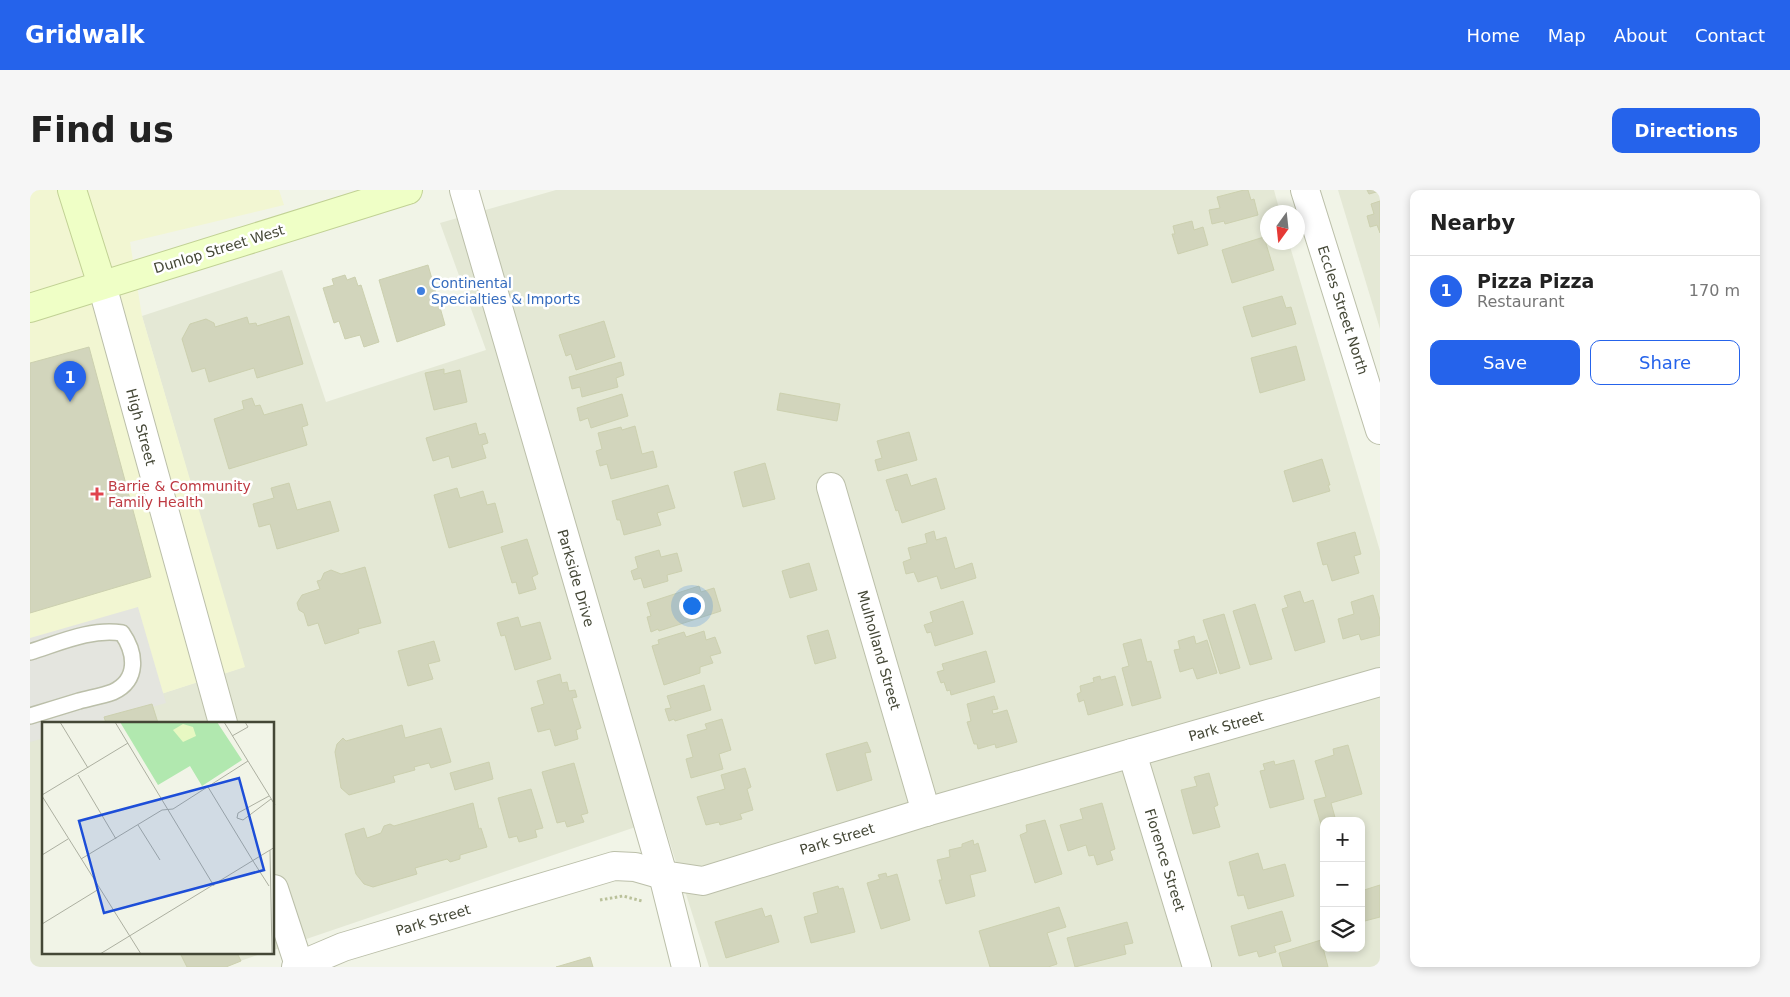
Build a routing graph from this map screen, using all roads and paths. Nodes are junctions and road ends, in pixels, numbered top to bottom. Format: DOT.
graph roads {
  1 [pos="72,190"];
  2 [pos="408,190"];
  3 [pos="464,190"];
  4 [pos="1305,190"];
  5 [pos="102,285"];
  6 [pos="30,308"];
  7 [pos="1374,389"];
  8 [pos="1380,430"];
  9 [pos="832,488"];
  10 [pos="30,652"];
  11 [pos="1380,682"];
  12 [pos="30,716"];
  13 [pos="223,722"];
  14 [pos="1132,753"];
  15 [pos="926,812"];
  16 [pos="663,875"];
  17 [pos="275,892"];
  18 [pos="645,901"];
  19 [pos="591,903"];
  20 [pos="298,966"];
  21 [pos="686,967"];
  22 [pos="1198,967"];
  1 -- 5 [label="main road, High Street"];
  2 -- 5 [label="main road, Dunlop Street West"];
  3 -- 16 [label="street, Parkside Drive"];
  4 -- 7 [label="street, Eccles Street North"];
  5 -- 6 [label="main road, Dunlop Street West"];
  5 -- 13 [label="street, High Street"];
  7 -- 8 [label="street, Eccles Street North"];
  9 -- 15 [label="street, Mulholland Street"];
  10 -- 12 [label="lane"];
  11 -- 14 [label="street, Park Street"];
  14 -- 15 [label="street, Park Street"];
  14 -- 22 [label="street, Florence Street"];
  15 -- 16 [label="street, Park Street"];
  16 -- 20 [label="street, Park Street"];
  16 -- 21 [label="street, Parkside Drive"];
  17 -- 20 [label="street"];
  18 -- 19 [label="path"];
}
